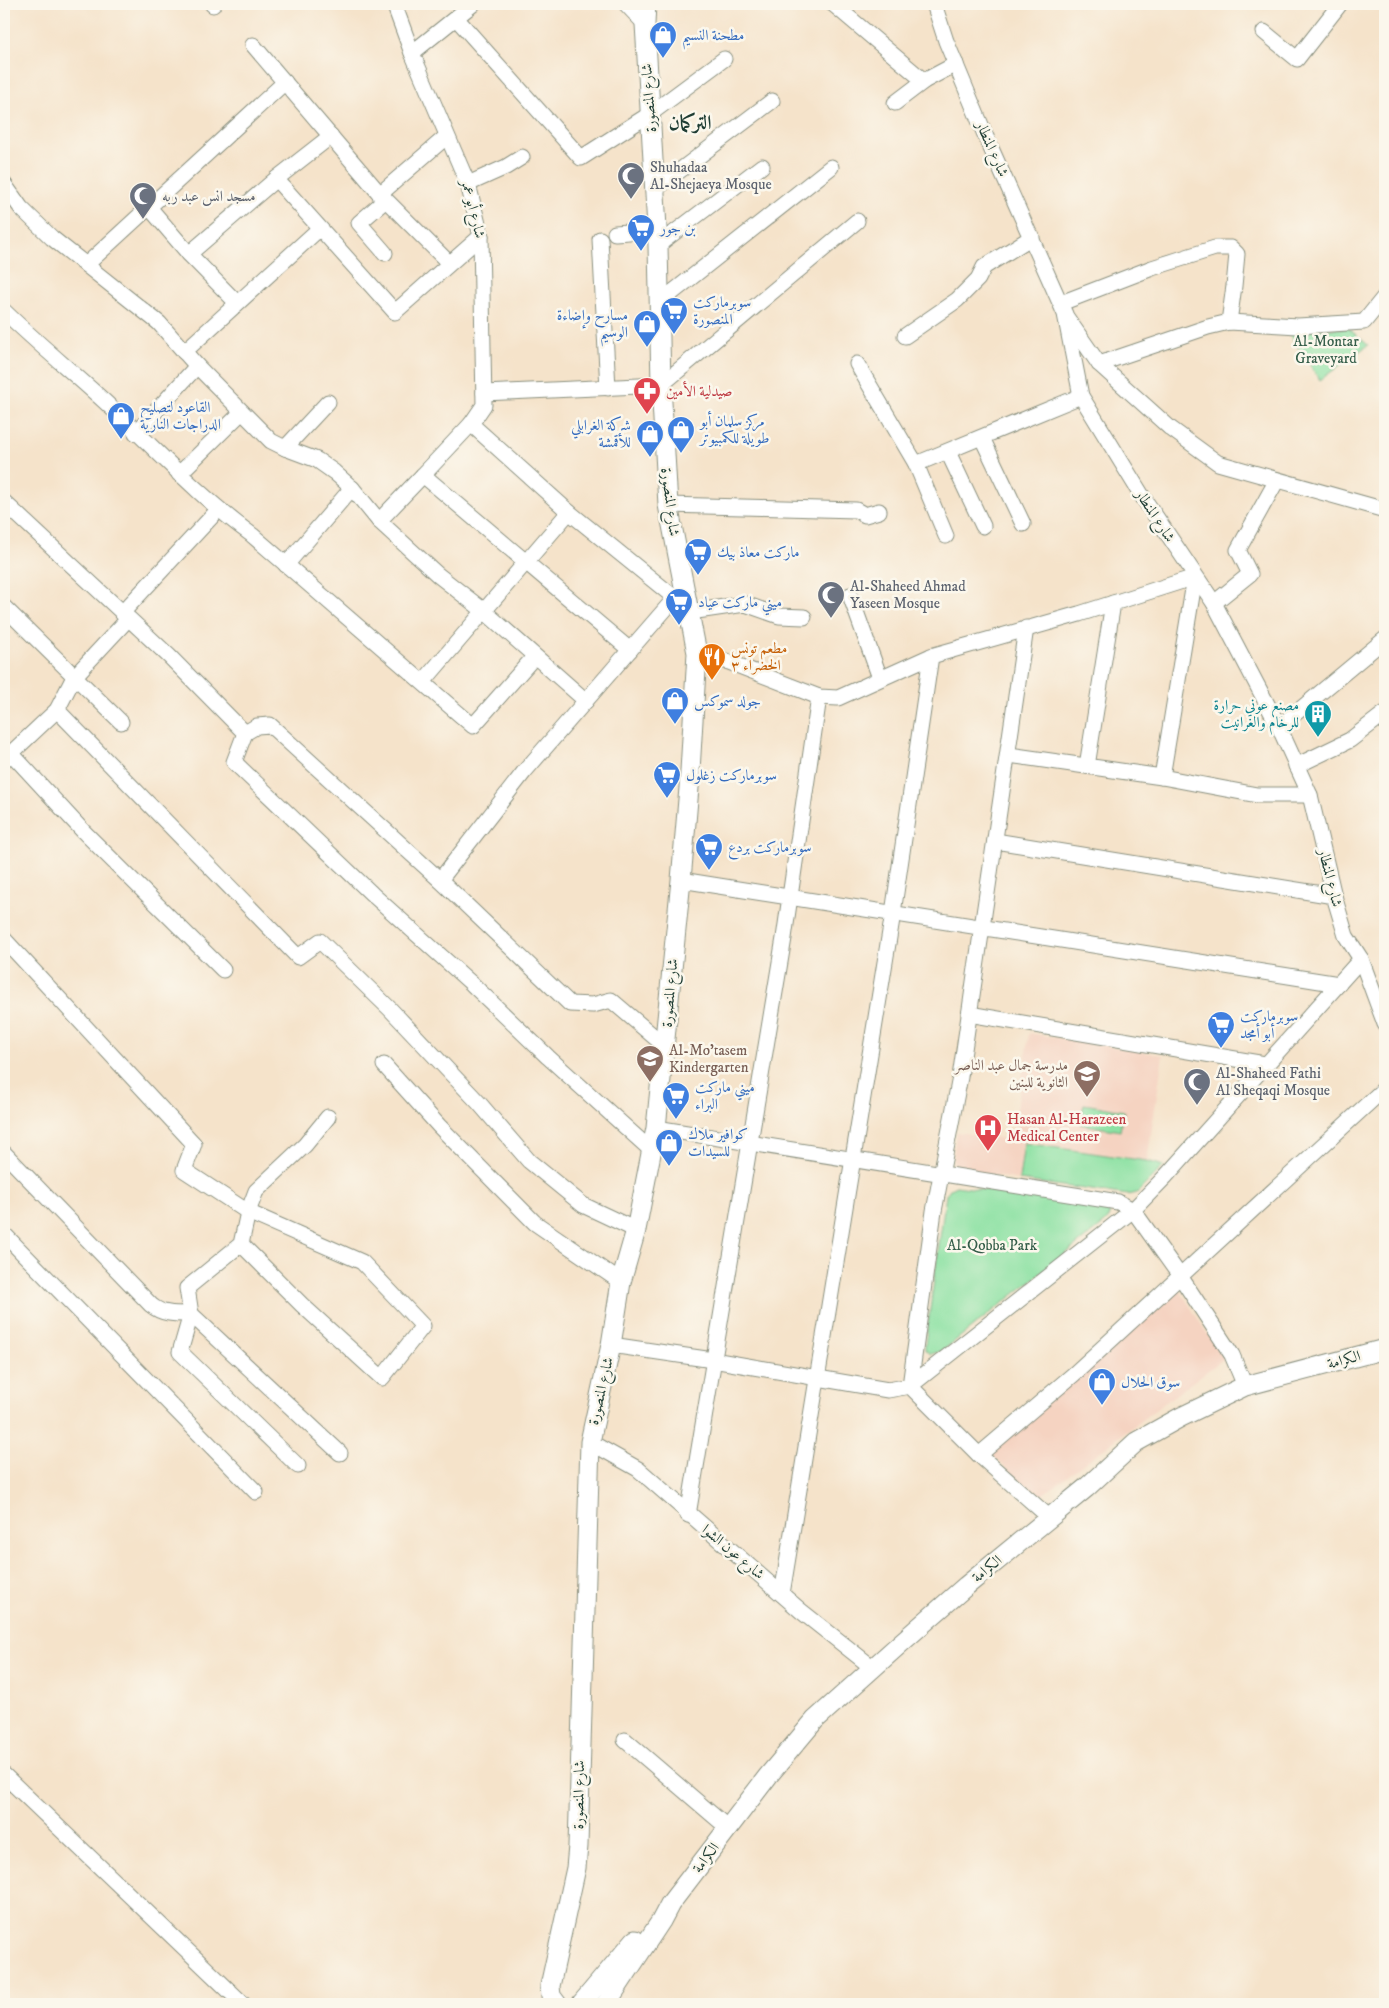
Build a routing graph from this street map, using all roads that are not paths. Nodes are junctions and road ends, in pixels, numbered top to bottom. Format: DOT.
graph roads {
  1 [pos="394,4"];
  2 [pos="473,4"];
  3 [pos="626,4"];
  4 [pos="646,4"];
  5 [pos="832,4"];
  6 [pos="934,4"];
  7 [pos="1340,4"];
  8 [pos="456,18"];
  9 [pos="644,24"];
  10 [pos="1264,32"];
  11 [pos="253,45"];
  12 [pos="412,53"];
  13 [pos="724,59"];
  14 [pos="956,64"];
  15 [pos="924,81"];
  16 [pos="284,82"];
  17 [pos="772,101"];
  18 [pos="895,103"];
  19 [pos="650,114"];
  20 [pos="331,136"];
  21 [pos="447,136"];
  22 [pos="522,157"];
  23 [pos="762,166"];
  24 [pos="831,167"];
  25 [pos="276,179"];
  26 [pos="4,184"];
  27 [pos="468,184"];
  28 [pos="654,190"];
  29 [pos="380,194"];
  30 [pos="148,206"];
  31 [pos="857,221"];
  32 [pos="319,229"];
  33 [pos="615,233"];
  34 [pos="481,236"];
  35 [pos="1032,237"];
  36 [pos="657,238"];
  37 [pos="600,239"];
  38 [pos="385,253"];
  39 [pos="189,254"];
  40 [pos="449,263"];
  41 [pos="86,265"];
  42 [pos="1385,296"];
  43 [pos="237,304"];
  44 [pos="659,304"];
  45 [pos="1063,309"];
  46 [pos="4,311"];
  47 [pos="1229,322"];
  48 [pos="904,336"];
  49 [pos="184,352"];
  50 [pos="857,364"];
  51 [pos="1099,364"];
  52 [pos="197,366"];
  53 [pos="661,385"];
  54 [pos="608,388"];
  55 [pos="484,393"];
  56 [pos="1081,396"];
  57 [pos="328,402"];
  58 [pos="242,412"];
  59 [pos="471,424"];
  60 [pos="136,433"];
  61 [pos="982,438"];
  62 [pos="285,448"];
  63 [pos="948,452"];
  64 [pos="916,464"];
  65 [pos="179,474"];
  66 [pos="423,475"];
  67 [pos="1276,480"];
  68 [pos="352,488"];
  69 [pos="4,502"];
  70 [pos="668,505"];
  71 [pos="218,510"];
  72 [pos="1385,510"];
  73 [pos="879,511"];
  74 [pos="569,512"];
  75 [pos="379,521"];
  76 [pos="1023,524"];
  77 [pos="983,526"];
  78 [pos="946,536"];
  79 [pos="527,562"];
  80 [pos="286,565"];
  81 [pos="1195,577"];
  82 [pos="680,595"];
  83 [pos="850,595"];
  84 [pos="1214,603"];
  85 [pos="1113,604"];
  86 [pos="4,606"];
  87 [pos="484,611"];
  88 [pos="690,612"];
  89 [pos="125,616"];
  90 [pos="804,617"];
  91 [pos="1026,628"];
  92 [pos="1385,639"];
  93 [pos="630,650"];
  94 [pos="697,653"];
  95 [pos="931,656"];
  96 [pos="534,657"];
  97 [pos="74,677"];
  98 [pos="880,678"];
  99 [pos="422,682"];
  100 [pos="818,696"];
  101 [pos="586,701"];
  102 [pos="57,710"];
  103 [pos="1385,713"];
  104 [pos="121,722"];
  105 [pos="1279,727"];
  106 [pos="245,733"];
  107 [pos="1008,755"];
  108 [pos="7,757"];
  109 [pos="1087,766"];
  110 [pos="1296,766"];
  111 [pos="1162,777"];
  112 [pos="1310,795"];
  113 [pos="995,841"];
  114 [pos="440,880"];
  115 [pos="681,880"];
  116 [pos="790,896"];
  117 [pos="1334,896"];
  118 [pos="893,913"];
  119 [pos="981,928"];
  120 [pos="4,939"];
  121 [pos="1361,959"];
  122 [pos="223,970"];
  123 [pos="1339,984"];
  124 [pos="969,1014"];
  125 [pos="1385,1024"];
  126 [pos="665,1046"];
  127 [pos="1265,1064"];
  128 [pos="384,1065"];
  129 [pos="1385,1088"];
  130 [pos="328,1117"];
  131 [pos="656,1128"];
  132 [pos="749,1141"];
  133 [pos="652,1151"];
  134 [pos="4,1153"];
  135 [pos="852,1160"];
  136 [pos="940,1174"];
  137 [pos="1133,1210"];
  138 [pos="248,1212"];
  139 [pos="636,1230"];
  140 [pos="4,1234"];
  141 [pos="241,1244"];
  142 [pos="1180,1276"];
  143 [pos="620,1282"];
  144 [pos="191,1314"];
  145 [pos="611,1345"];
  146 [pos="1385,1349"];
  147 [pos="713,1360"];
  148 [pos="818,1378"];
  149 [pos="910,1386"];
  150 [pos="1245,1386"];
  151 [pos="590,1442"];
  152 [pos="340,1453"];
  153 [pos="979,1455"];
  154 [pos="298,1466"];
  155 [pos="256,1492"];
  156 [pos="688,1515"];
  157 [pos="1050,1518"];
  158 [pos="782,1594"];
  159 [pos="873,1668"];
  160 [pos="625,1740"];
  161 [pos="4,1775"];
  162 [pos="728,1828"];
  163 [pos="670,1904"];
  164 [pos="243,2004"];
  165 [pos="557,2004"];
  166 [pos="581,2004"];
  167 [pos="606,2004"];
  1 -- 12 [label="street, شارع أبو عمر"];
  2 -- 8 [label="street"];
  3 -- 9 [label="street"];
  4 -- 9 [label="main road, شارع المنصورة"];
  5 -- 15 [label="street"];
  6 -- 14 [label="street, شارع المنطار"];
  7 -- 10 [label="street"];
  8 -- 12 [label="street"];
  8 -- 19 [label="street"];
  9 -- 19 [label="main road, شارع المنصورة"];
  11 -- 16 [label="street"];
  12 -- 21 [label="street, شارع أبو عمر"];
  13 -- 19 [label="street"];
  14 -- 15 [label="street"];
  14 -- 35 [label="street, شارع المنطار"];
  15 -- 18 [label="street"];
  16 -- 20 [label="street"];
  16 -- 30 [label="street"];
  17 -- 28 [label="street"];
  19 -- 28 [label="main road, شارع المنصورة"];
  20 -- 25 [label="street"];
  20 -- 29 [label="street"];
  21 -- 27 [label="street, شارع أبو عمر"];
  21 -- 29 [label="street"];
  22 -- 27 [label="street"];
  23 -- 36 [label="street"];
  24 -- 44 [label="street"];
  25 -- 32 [label="street"];
  25 -- 39 [label="street"];
  26 -- 41 [label="street"];
  27 -- 34 [label="street, شارع أبو عمر"];
  28 -- 36 [label="main road, شارع المنصورة"];
  29 -- 38 [label="street"];
  29 -- 40 [label="street"];
  30 -- 39 [label="street"];
  30 -- 41 [label="street"];
  31 -- 53 [label="street"];
  32 -- 40 [label="street"];
  32 -- 43 [label="street"];
  33 -- 36 [label="street"];
  34 -- 40 [label="street"];
  34 -- 55 [label="street, شارع أبو عمر"];
  35 -- 45 [label="street, شارع المنطار"];
  35 -- 48 [label="street"];
  36 -- 44 [label="main road, شارع المنصورة"];
  37 -- 54 [label="street"];
  39 -- 43 [label="street"];
  41 -- 49 [label="street"];
  42 -- 47 [label="street"];
  43 -- 49 [label="street"];
  44 -- 53 [label="main road, شارع المنصورة"];
  45 -- 47 [label="street"];
  45 -- 51 [label="street"];
  45 -- 56 [label="street, شارع المنطار"];
  46 -- 60 [label="street"];
  47 -- 51 [label="street"];
  49 -- 52 [label="street"];
  50 -- 64 [label="street"];
  51 -- 67 [label="street"];
  52 -- 58 [label="street"];
  52 -- 60 [label="street"];
  53 -- 54 [label="street"];
  53 -- 70 [label="main road, شارع المنصورة"];
  54 -- 55 [label="street"];
  55 -- 59 [label="street, شارع أبو عمر"];
  56 -- 61 [label="street"];
  56 -- 81 [label="street, شارع المنطار"];
  57 -- 62 [label="street"];
  58 -- 62 [label="street"];
  58 -- 65 [label="street"];
  59 -- 66 [label="street, شارع أبو عمر"];
  59 -- 74 [label="street"];
  60 -- 65 [label="street"];
  61 -- 63 [label="street"];
  61 -- 76 [label="street"];
  62 -- 68 [label="street"];
  63 -- 64 [label="street"];
  63 -- 77 [label="street"];
  64 -- 78 [label="street"];
  65 -- 71 [label="street"];
  66 -- 75 [label="street, شارع أبو عمر"];
  66 -- 79 [label="street"];
  67 -- 72 [label="street"];
  67 -- 84 [label="street"];
  68 -- 75 [label="street"];
  68 -- 80 [label="street"];
  69 -- 89 [label="street"];
  70 -- 73 [label="street"];
  70 -- 82 [label="main road, شارع المنصورة"];
  71 -- 80 [label="street"];
  71 -- 89 [label="street"];
  74 -- 79 [label="street"];
  74 -- 82 [label="street"];
  75 -- 87 [label="street"];
  79 -- 87 [label="street"];
  79 -- 93 [label="street"];
  80 -- 99 [label="street"];
  81 -- 84 [label="street, شارع المنطار"];
  81 -- 85 [label="street"];
  81 -- 111 [label="street"];
  82 -- 88 [label="main road, شارع المنصورة"];
  82 -- 93 [label="street"];
  83 -- 98 [label="street"];
  84 -- 105 [label="street, شارع المنطار"];
  85 -- 91 [label="street"];
  85 -- 109 [label="street"];
  86 -- 97 [label="street"];
  87 -- 96 [label="street"];
  87 -- 99 [label="street"];
  88 -- 90 [label="street"];
  88 -- 94 [label="main road, شارع المنصورة"];
  89 -- 97 [label="street"];
  89 -- 106 [label="street"];
  91 -- 95 [label="street"];
  91 -- 107 [label="street"];
  92 -- 105 [label="street"];
  93 -- 101 [label="street"];
  94 -- 100 [label="street"];
  94 -- 115 [label="main road, شارع المنصورة"];
  95 -- 98 [label="street"];
  95 -- 118 [label="street"];
  96 -- 99 [label="street"];
  96 -- 101 [label="street"];
  97 -- 102 [label="street"];
  97 -- 104 [label="street"];
  98 -- 100 [label="street"];
  100 -- 116 [label="street"];
  101 -- 114 [label="street"];
  102 -- 108 [label="street"];
  102 -- 139 [label="street"];
  103 -- 110 [label="street"];
  105 -- 110 [label="street, شارع المنطار"];
  106 -- 114 [label="street"];
  106 -- 133 [label="street"];
  107 -- 109 [label="street"];
  107 -- 113 [label="street"];
  108 -- 122 [label="street"];
  109 -- 111 [label="street"];
  110 -- 112 [label="street, شارع المنطار"];
  111 -- 112 [label="street"];
  112 -- 117 [label="street, شارع المنطار"];
  113 -- 117 [label="street"];
  113 -- 119 [label="street"];
  114 -- 126 [label="street"];
  115 -- 116 [label="street"];
  115 -- 126 [label="main road, شارع المنصورة"];
  116 -- 118 [label="street"];
  116 -- 132 [label="street"];
  117 -- 121 [label="street, شارع المنطار"];
  118 -- 119 [label="street"];
  118 -- 135 [label="street"];
  119 -- 123 [label="street"];
  119 -- 124 [label="street"];
  120 -- 138 [label="street"];
  121 -- 123 [label="street"];
  121 -- 125 [label="street, شارع المنطار"];
  123 -- 127 [label="street"];
  124 -- 127 [label="street"];
  124 -- 136 [label="street"];
  126 -- 131 [label="main road, شارع المنصورة"];
  127 -- 137 [label="street"];
  128 -- 143 [label="street"];
  129 -- 142 [label="street"];
  130 -- 138 [label="street"];
  131 -- 132 [label="street"];
  131 -- 133 [label="main road, شارع المنصورة"];
  132 -- 135 [label="street"];
  132 -- 147 [label="street"];
  133 -- 139 [label="main road, شارع المنصورة"];
  134 -- 144 [label="street"];
  135 -- 136 [label="street"];
  135 -- 148 [label="street"];
  136 -- 137 [label="street"];
  136 -- 149 [label="street"];
  137 -- 142 [label="street"];
  137 -- 149 [label="street"];
  138 -- 141 [label="street"];
  138 -- 141 [label="street"];
  139 -- 143 [label="main road, شارع المنصورة"];
  140 -- 155 [label="street"];
  141 -- 144 [label="street"];
  142 -- 150 [label="street"];
  142 -- 153 [label="street"];
  143 -- 145 [label="main road, شارع المنصورة"];
  144 -- 152 [label="street"];
  144 -- 154 [label="street"];
  145 -- 147 [label="street"];
  145 -- 151 [label="main road, شارع المنصورة"];
  146 -- 150 [label="main road, الكرامة"];
  147 -- 148 [label="street"];
  147 -- 156 [label="street"];
  148 -- 149 [label="street"];
  148 -- 158 [label="street"];
  149 -- 153 [label="street"];
  150 -- 157 [label="main road, الكرامة"];
  151 -- 156 [label="street, شارع عون الشوا"];
  151 -- 165 [label="main road, شارع المنصورة"];
  153 -- 157 [label="street"];
  156 -- 158 [label="street, شارع عون الشوا"];
  157 -- 159 [label="main road, الكرامة"];
  158 -- 159 [label="street, شارع عون الشوا"];
  159 -- 162 [label="main road, الكرامة"];
  160 -- 162 [label="street"];
  161 -- 164 [label="street"];
  162 -- 163 [label="main road, الكرامة"];
  163 -- 166 [label="main road, الكرامة"];
  163 -- 167 [label="main road, الكرامة"];
}
